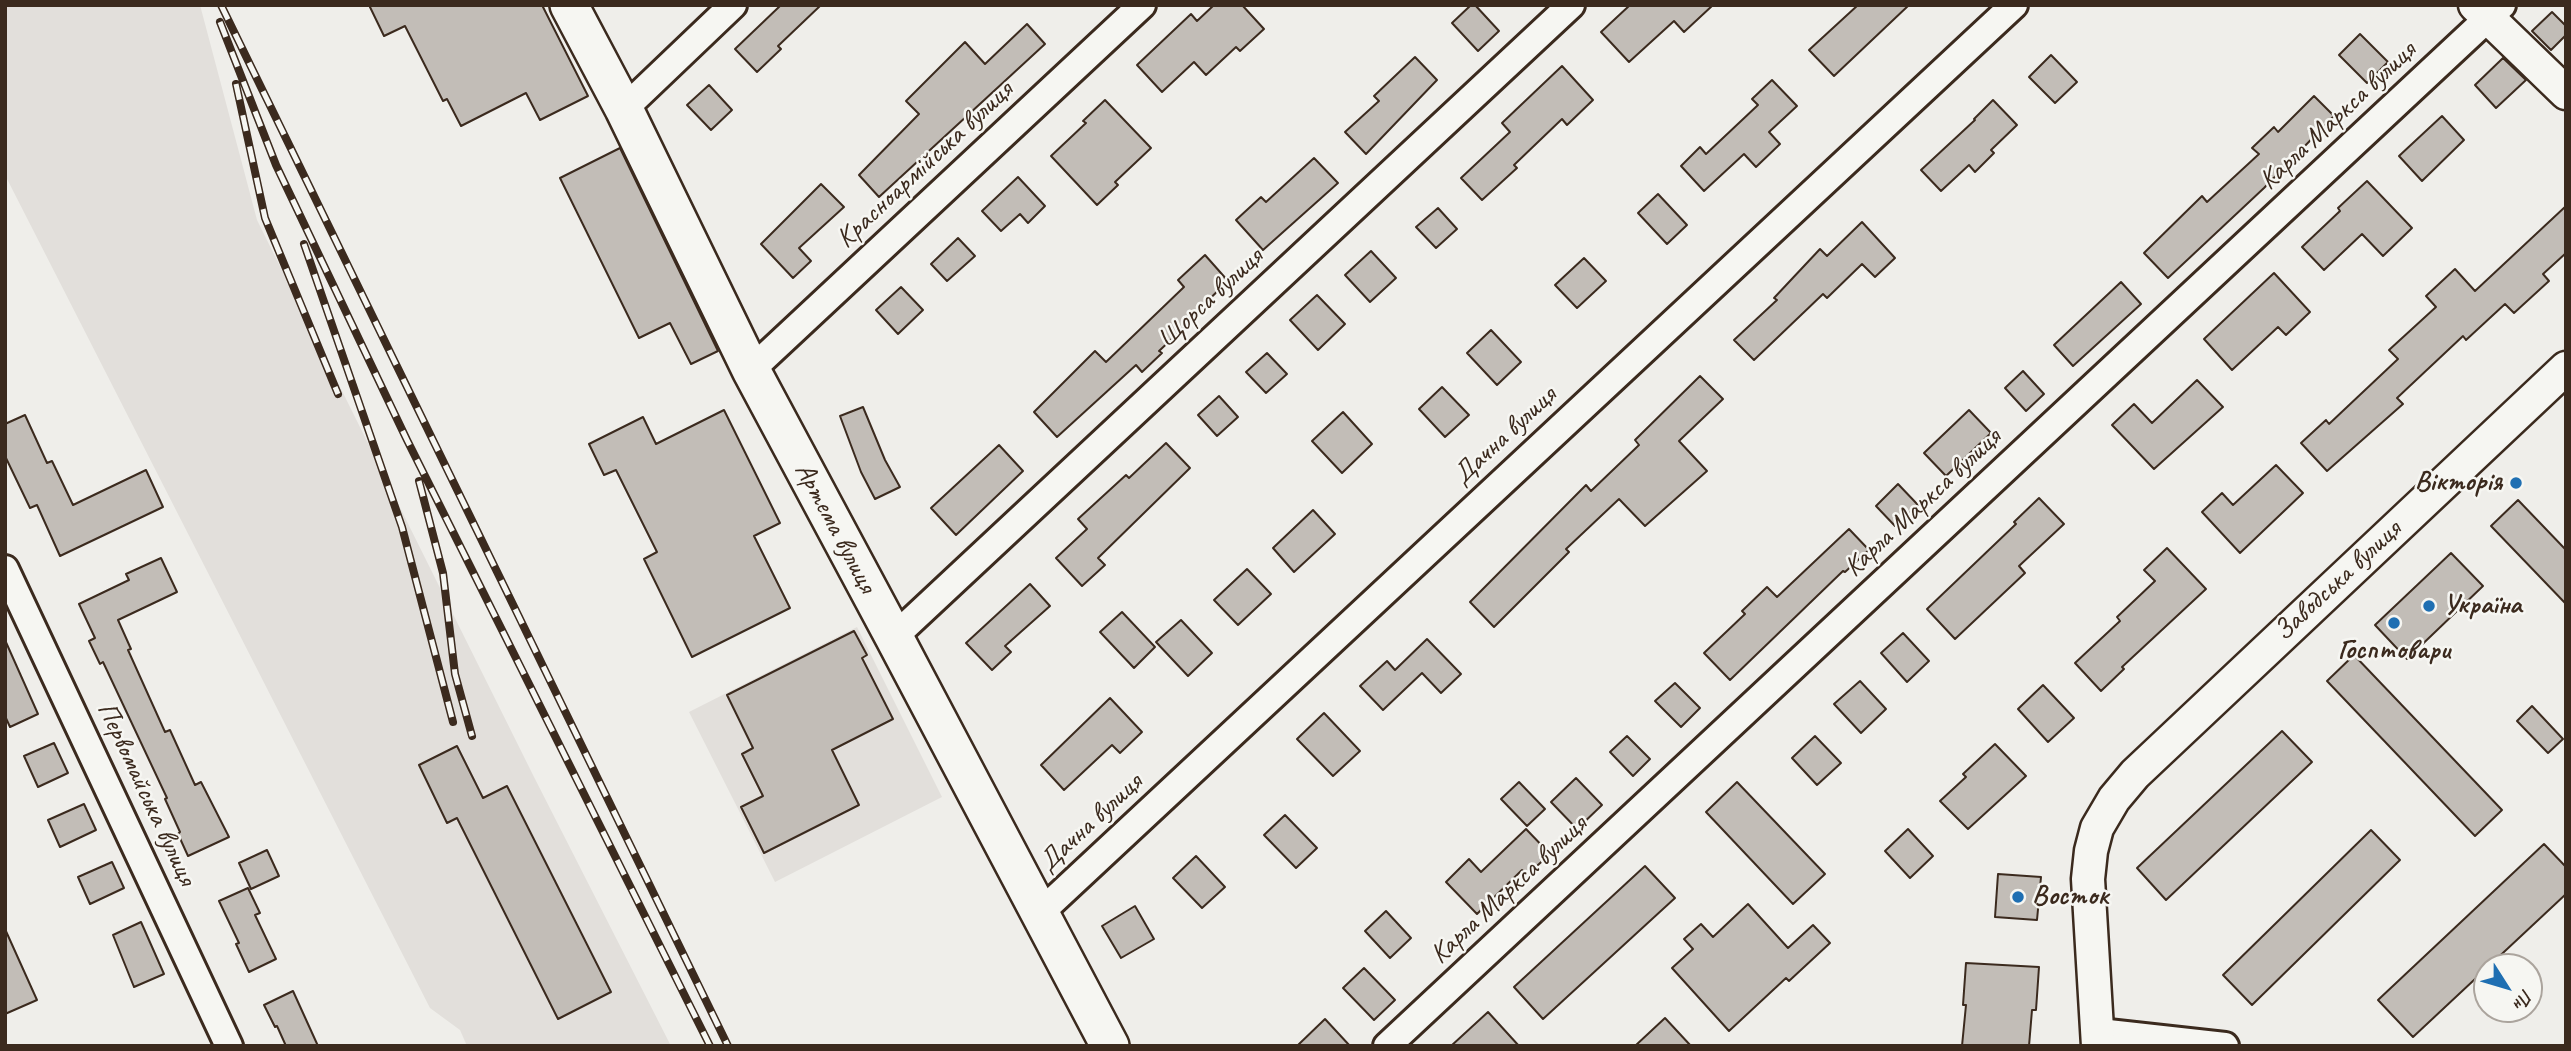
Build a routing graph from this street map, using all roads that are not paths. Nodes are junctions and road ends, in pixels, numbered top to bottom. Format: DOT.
graph roads {
  1 [pos="569,5"];
  2 [pos="733,5"];
  3 [pos="1142,5"];
  4 [pos="1571,5"];
  5 [pos="2014,5"];
  6 [pos="2488,10"];
  7 [pos="2566,93"];
  8 [pos="624,109"];
  9 [pos="2566,368"];
  10 [pos="751,370"];
  11 [pos="5,569"];
  12 [pos="894,637"];
  13 [pos="1040,913"];
  14 [pos="2098,1039"];
  15 [pos="229,1046"];
  16 [pos="1110,1046"];
  17 [pos="1387,1046"];
  18 [pos="2225,1046"];
  1 -- 8 [label="main road, Артема вулиця"];
  2 -- 8 [label="street"];
  3 -- 10 [label="street, Красноармійська вулиця"];
  4 -- 12 [label="street, Щорса вулиця"];
  5 -- 13 [label="street, Дачна вулиця"];
  6 -- 7 [label="street"];
  6 -- 17 [label="street, Карла Маркса вулиця"];
  8 -- 10 [label="main road, Артема вулиця"];
  9 -- 14 [label="street, Заводська вулиця"];
  10 -- 12 [label="main road, Артема вулиця"];
  11 -- 15 [label="street, Первомайська вулиця"];
  12 -- 13 [label="main road, Артема вулиця"];
  13 -- 16 [label="main road, Артема вулиця"];
  14 -- 18 [label="street"];
}
